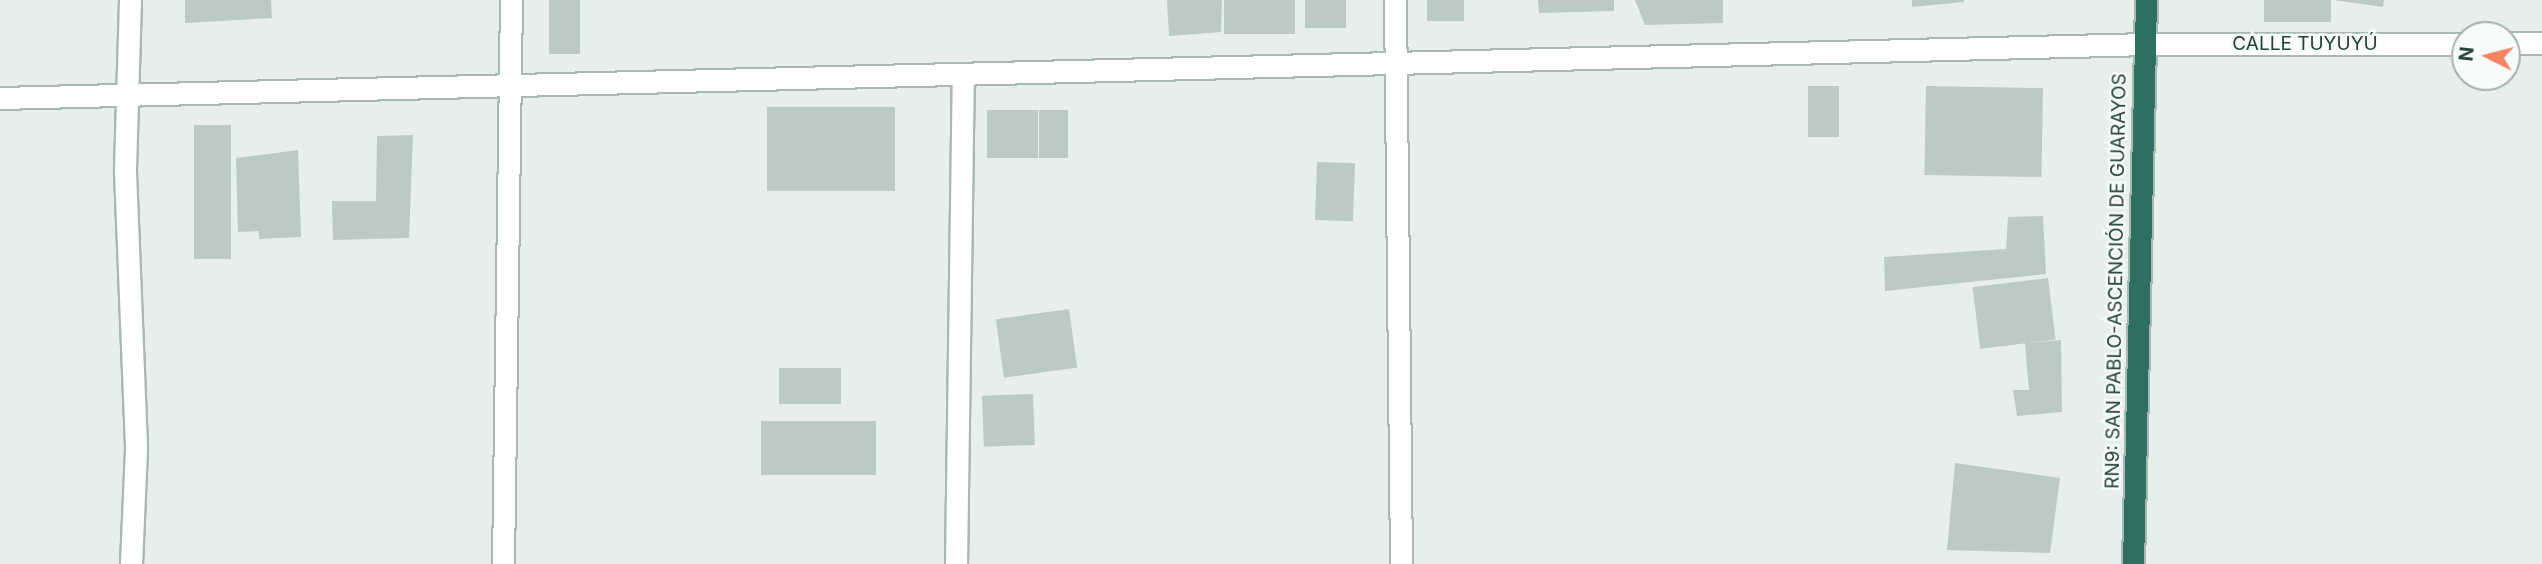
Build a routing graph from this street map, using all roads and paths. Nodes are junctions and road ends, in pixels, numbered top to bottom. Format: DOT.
graph roads {
  1 [pos="130,0"];
  2 [pos="511,0"];
  3 [pos="1395,0"];
  4 [pos="2146,0"];
  5 [pos="2521,43"];
  6 [pos="2542,43"];
  7 [pos="2145,44"];
  8 [pos="2451,44"];
  9 [pos="1394,66"];
  10 [pos="963,77"];
  11 [pos="510,89"];
  12 [pos="128,92"];
  13 [pos="0,98"];
  14 [pos="131,564"];
  15 [pos="502,564"];
  16 [pos="957,564"];
  17 [pos="1401,564"];
  18 [pos="2133,564"];
  1 -- 12 [label="street"];
  2 -- 11 [label="street"];
  3 -- 9 [label="street"];
  4 -- 7 [label="highway, RN9: SAN PABLO-ASCENCIÓN DE GUARAYOS"];
  5 -- 6 [label="street"];
  7 -- 8 [label="street, CALLE TUYUYÚ"];
  7 -- 9 [label="street, CALLE TUYUYÚ"];
  7 -- 18 [label="highway, RN9: SAN PABLO-ASCENCIÓN DE GUARAYOS"];
  9 -- 10 [label="street, CALLE TUYUYÚ"];
  9 -- 17 [label="street"];
  10 -- 11 [label="street, CALLE TUYUYÚ"];
  10 -- 16 [label="street"];
  11 -- 12 [label="street, CALLE TUYUYÚ"];
  11 -- 15 [label="street"];
  12 -- 13 [label="street, CALLE TUYUYÚ"];
  12 -- 14 [label="street"];
}
